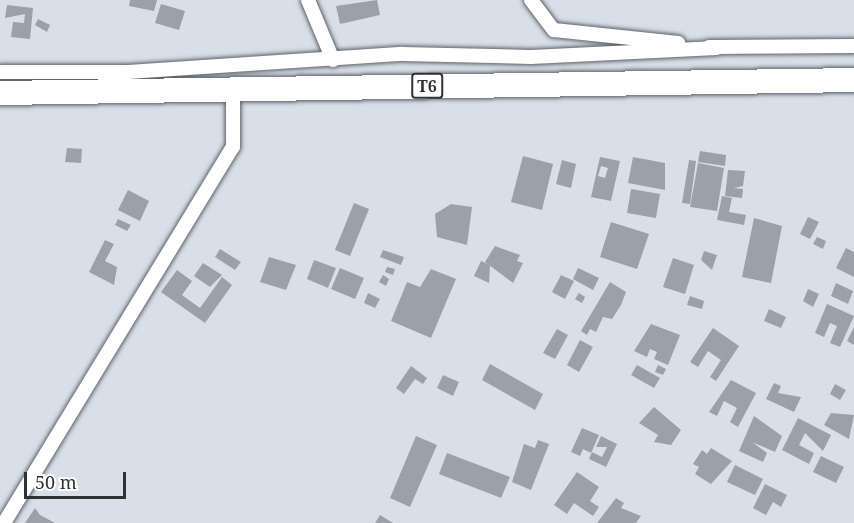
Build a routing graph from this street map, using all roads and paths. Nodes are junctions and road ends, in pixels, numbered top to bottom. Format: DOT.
graph roads {
  1 [pos="308,0"];
  2 [pos="531,0"];
  3 [pos="854,46"];
  4 [pos="717,48"];
  5 [pos="333,60"];
  6 [pos="0,72"];
  7 [pos="854,80"];
  8 [pos="233,89"];
  9 [pos="0,93"];
  10 [pos="15,506"];
  11 [pos="0,512"];
  12 [pos="4,523"];
  1 -- 5 [label="street"];
  2 -- 4 [label="street"];
  3 -- 4 [label="street"];
  4 -- 5 [label="street"];
  5 -- 6 [label="street"];
  7 -- 8 [label="highway, T6"];
  8 -- 9 [label="highway, T6"];
  8 -- 10 [label="street"];
  10 -- 11 [label="street"];
  10 -- 12 [label="street"];
}
